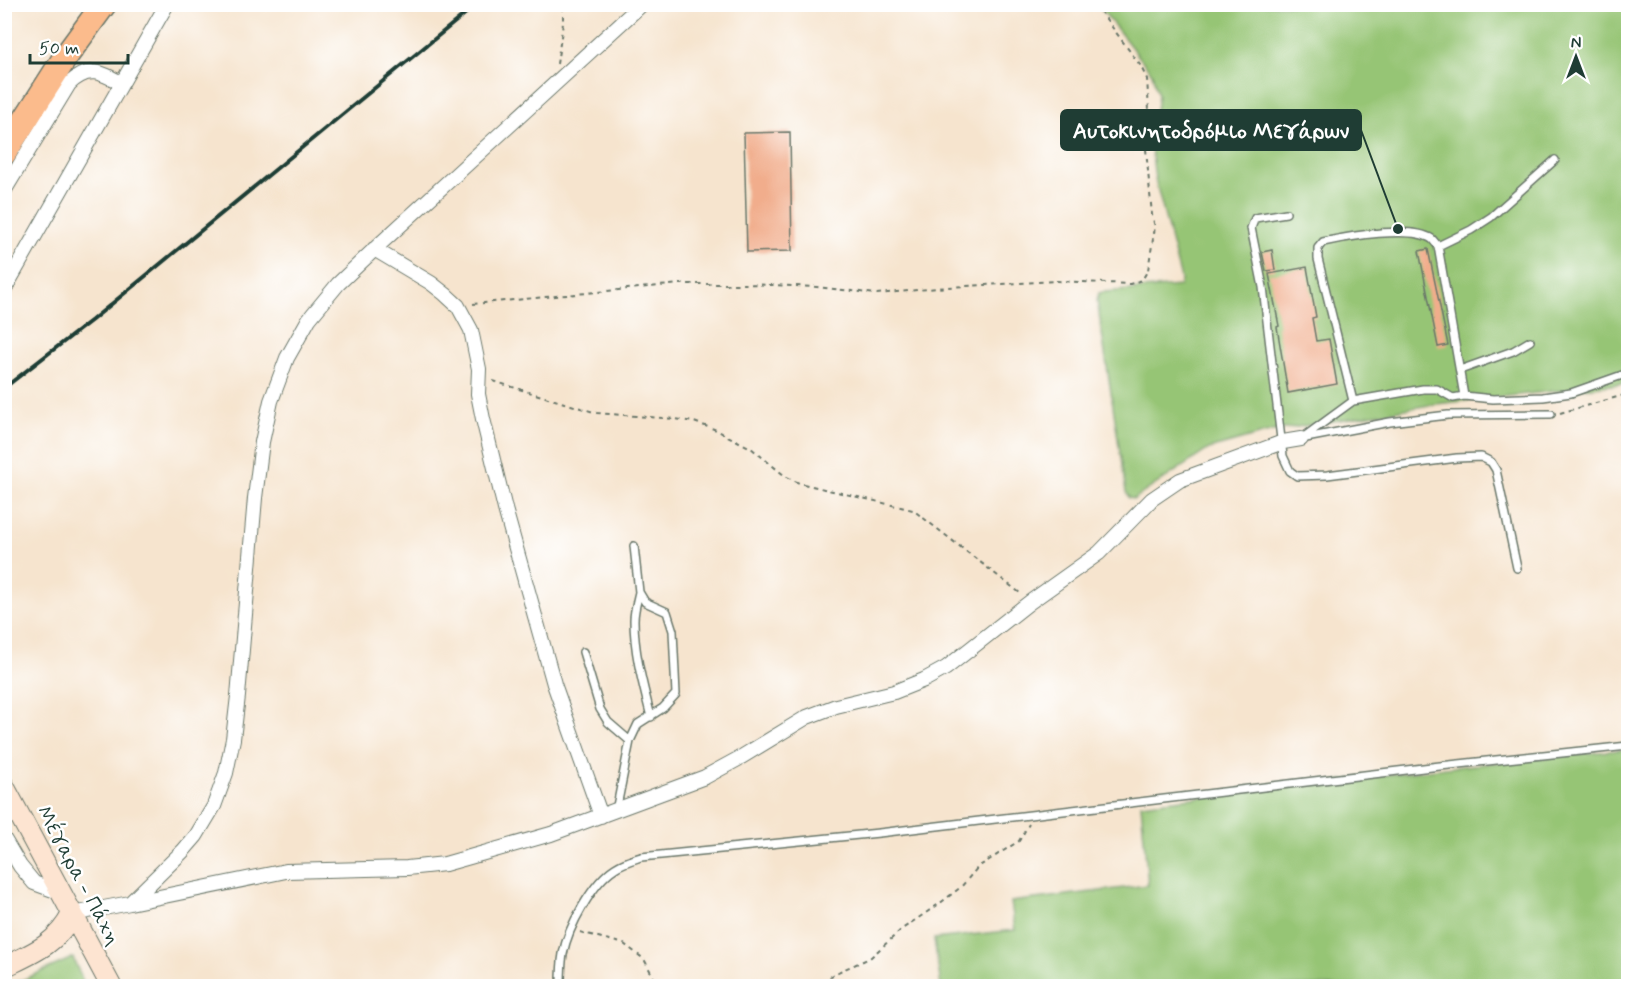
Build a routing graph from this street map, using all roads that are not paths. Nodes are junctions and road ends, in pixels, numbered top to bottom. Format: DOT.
graph roads {
  1 [pos="104,4"];
  2 [pos="167,4"];
  3 [pos="642,4"];
  4 [pos="121,83"];
  5 [pos="4,153"];
  6 [pos="1555,160"];
  7 [pos="4,191"];
  8 [pos="1286,213"];
  9 [pos="1438,246"];
  10 [pos="374,249"];
  11 [pos="4,290"];
  12 [pos="1530,341"];
  13 [pos="1460,370"];
  14 [pos="1629,373"];
  15 [pos="1464,396"];
  16 [pos="1353,401"];
  17 [pos="1551,414"];
  18 [pos="1301,439"];
  19 [pos="1283,442"];
  20 [pos="634,546"];
  21 [pos="1517,568"];
  22 [pos="639,592"];
  23 [pos="583,652"];
  24 [pos="651,717"];
  25 [pos="630,741"];
  26 [pos="1629,746"];
  27 [pos="4,786"];
  28 [pos="616,810"];
  29 [pos="601,816"];
  30 [pos="4,839"];
  31 [pos="61,893"];
  32 [pos="130,903"];
  33 [pos="72,914"];
  34 [pos="4,968"];
  35 [pos="111,987"];
  36 [pos="561,987"];
  1 -- 5 [label="highway"];
  2 -- 4 [label="street"];
  3 -- 10 [label="street"];
  4 -- 7 [label="street"];
  4 -- 11 [label="street"];
  6 -- 9 [label="lane"];
  8 -- 19 [label="lane"];
  9 -- 13 [label="lane"];
  9 -- 16 [label="lane"];
  10 -- 29 [label="street"];
  10 -- 32 [label="street"];
  12 -- 13 [label="lane"];
  13 -- 15 [label="lane"];
  14 -- 15 [label="lane"];
  15 -- 16 [label="lane"];
  16 -- 18 [label="lane"];
  17 -- 18 [label="lane"];
  18 -- 19 [label="street"];
  19 -- 21 [label="lane"];
  19 -- 28 [label="street"];
  20 -- 22 [label="lane"];
  22 -- 24 [label="lane"];
  22 -- 24 [label="lane"];
  23 -- 25 [label="lane"];
  24 -- 25 [label="lane"];
  25 -- 28 [label="lane"];
  26 -- 36 [label="lane"];
  27 -- 31 [label="main road, Μέγαρα - Πάχη"];
  28 -- 29 [label="street"];
  29 -- 32 [label="street"];
  30 -- 31 [label="street"];
  31 -- 33 [label="main road, Μέγαρα - Πάχη"];
  32 -- 33 [label="street"];
  33 -- 34 [label="main road"];
  33 -- 35 [label="main road, Μέγαρα - Πάχη"];
}
